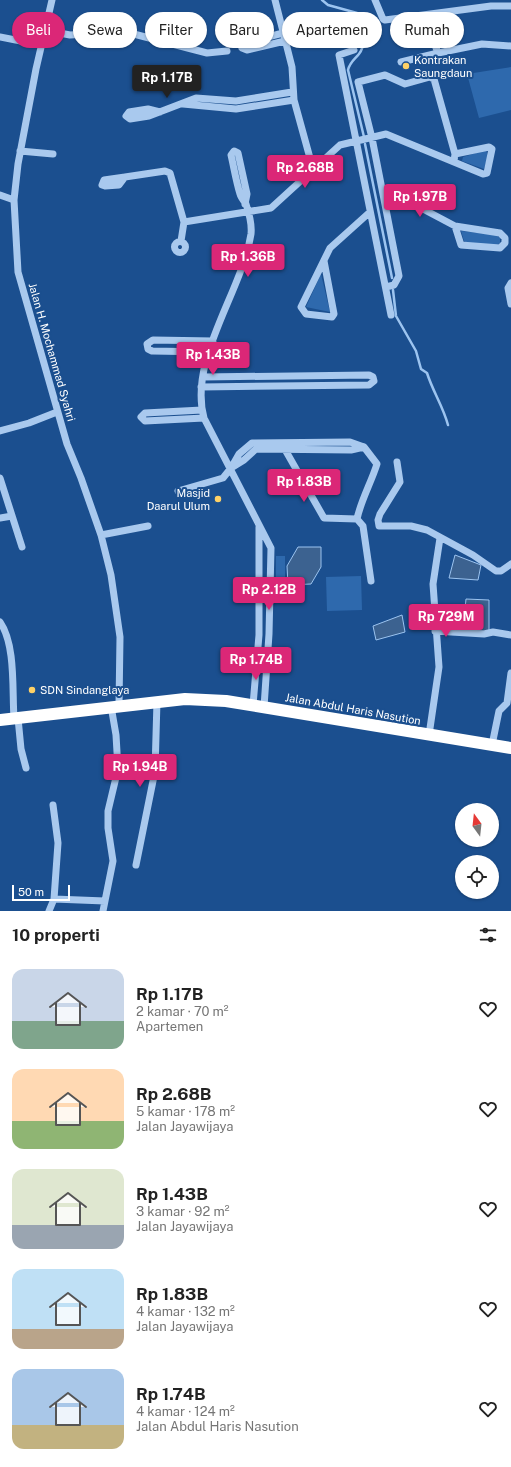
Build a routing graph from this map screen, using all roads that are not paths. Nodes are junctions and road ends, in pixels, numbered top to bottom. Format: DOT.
graph roads {
  1 [pos="52,0"];
  2 [pos="274,0"];
  3 [pos="375,0"];
  4 [pos="511,6"];
  5 [pos="49,12"];
  6 [pos="453,12"];
  7 [pos="390,20"];
  8 [pos="282,29"];
  9 [pos="282,33"];
  10 [pos="65,34"];
  11 [pos="0,37"];
  12 [pos="12,39"];
  13 [pos="282,42"];
  14 [pos="511,46"];
  15 [pos="40,48"];
  16 [pos="287,48"];
  17 [pos="437,48"];
  18 [pos="354,50"];
  19 [pos="226,51"];
  20 [pos="438,53"];
  21 [pos="401,62"];
  22 [pos="292,92"];
  23 [pos="294,100"];
  24 [pos="196,101"];
  25 [pos="236,101"];
  26 [pos="236,109"];
  27 [pos="160,112"];
  28 [pos="372,138"];
  29 [pos="356,141"];
  30 [pos="20,151"];
  31 [pos="53,154"];
  32 [pos="455,158"];
  33 [pos="313,170"];
  34 [pos="125,177"];
  35 [pos="0,195"];
  36 [pos="14,200"];
  37 [pos="245,204"];
  38 [pos="385,204"];
  39 [pos="248,212"];
  40 [pos="370,212"];
  41 [pos="184,222"];
  42 [pos="455,226"];
  43 [pos="181,241"];
  44 [pos="324,261"];
  45 [pos="511,283"];
  46 [pos="386,287"];
  47 [pos="511,304"];
  48 [pos="391,315"];
  49 [pos="213,341"];
  50 [pos="210,352"];
  51 [pos="287,376"];
  52 [pos="203,377"];
  53 [pos="288,386"];
  54 [pos="202,387"];
  55 [pos="202,410"];
  56 [pos="57,412"];
  57 [pos="204,418"];
  58 [pos="0,431"];
  59 [pos="281,442"];
  60 [pos="364,447"];
  61 [pos="284,450"];
  62 [pos="397,462"];
  63 [pos="230,468"];
  64 [pos="0,478"];
  65 [pos="178,491"];
  66 [pos="12,516"];
  67 [pos="0,518"];
  68 [pos="356,519"];
  69 [pos="259,524"];
  70 [pos="148,526"];
  71 [pos="101,535"];
  72 [pos="440,538"];
  73 [pos="22,547"];
  74 [pos="511,564"];
  75 [pos="370,581"];
  76 [pos="0,622"];
  77 [pos="436,631"];
  78 [pos="511,635"];
  79 [pos="511,673"];
  80 [pos="157,702"];
  81 [pos="115,706"];
  82 [pos="258,706"];
  83 [pos="16,718"];
  84 [pos="0,720"];
  85 [pos="429,735"];
  86 [pos="492,745"];
  87 [pos="511,748"];
  88 [pos="26,768"];
  89 [pos="53,805"];
  90 [pos="136,865"];
  91 [pos="54,899"];
  92 [pos="105,901"];
  93 [pos="49,911"];
  94 [pos="103,911"];
  1 -- 5 [label="street, Jalan H. Mochammad Syahri"];
  2 -- 8 [label="street"];
  3 -- 7 [label="street"];
  4 -- 6 [label="street"];
  9 -- 13 [label="street"];
  10 -- 19 [label="street"];
  11 -- 12 [label="street"];
  14 -- 20 [label="street"];
  15 -- 30 [label="street, Jalan H. Mochammad Syahri"];
  16 -- 22 [label="street"];
  17 -- 20 [label="street"];
  18 -- 29 [label="street"];
  20 -- 21 [label="street"];
  22 -- 23 [label="street"];
  22 -- 25 [label="street"];
  23 -- 26 [label="street"];
  23 -- 33 [label="street"];
  24 -- 25 [label="street"];
  24 -- 26 [label="street"];
  24 -- 27 [label="street"];
  25 -- 26 [label="street"];
  28 -- 29 [label="street"];
  28 -- 32 [label="street"];
  28 -- 32 [label="street"];
  28 -- 38 [label="street"];
  29 -- 33 [label="street"];
  29 -- 40 [label="street"];
  30 -- 31 [label="street"];
  30 -- 36 [label="street, Jalan H. Mochammad Syahri"];
  32 -- 32 [label="street"];
  33 -- 39 [label="street"];
  34 -- 41 [label="street"];
  35 -- 36 [label="street"];
  36 -- 56 [label="street, Jalan H. Mochammad Syahri"];
  37 -- 37 [label="street"];
  37 -- 39 [label="street"];
  38 -- 42 [label="street"];
  38 -- 46 [label="street"];
  39 -- 41 [label="street"];
  39 -- 49 [label="street"];
  40 -- 44 [label="street"];
  40 -- 46 [label="street"];
  41 -- 43 [label="street"];
  42 -- 42 [label="street"];
  44 -- 44 [label="street"];
  45 -- 47 [label="street"];
  46 -- 48 [label="street"];
  49 -- 50 [label="street"];
  49 -- 50 [label="street"];
  50 -- 52 [label="street"];
  51 -- 52 [label="street"];
  51 -- 53 [label="street"];
  51 -- 53 [label="street"];
  52 -- 54 [label="street"];
  53 -- 54 [label="street"];
  54 -- 55 [label="street"];
  55 -- 57 [label="street"];
  55 -- 57 [label="street"];
  56 -- 58 [label="street"];
  56 -- 71 [label="street, Jalan H. Mochammad Syahri"];
  57 -- 63 [label="street"];
  59 -- 60 [label="street"];
  59 -- 61 [label="street"];
  59 -- 63 [label="street"];
  60 -- 61 [label="street"];
  60 -- 68 [label="street"];
  61 -- 63 [label="street"];
  61 -- 68 [label="street"];
  62 -- 72 [label="street"];
  63 -- 65 [label="street"];
  63 -- 69 [label="street"];
  64 -- 66 [label="street"];
  66 -- 67 [label="street"];
  66 -- 73 [label="street"];
  68 -- 75 [label="street"];
  69 -- 82 [label="street"];
  69 -- 82 [label="street"];
  70 -- 71 [label="street"];
  71 -- 81 [label="street, Jalan H. Mochammad Syahri"];
  72 -- 74 [label="street"];
  72 -- 77 [label="street"];
  76 -- 83 [label="street"];
  77 -- 78 [label="street"];
  77 -- 85 [label="street"];
  79 -- 86 [label="street"];
  80 -- 81 [label="highway, Jalan Abdul Haris Nasution"];
  80 -- 82 [label="highway, Jalan Abdul Haris Nasution"];
  80 -- 90 [label="street"];
  81 -- 83 [label="highway, Jalan Abdul Haris Nasution"];
  81 -- 92 [label="street, Jalan H. Mochammad Syahri"];
  82 -- 85 [label="highway, Jalan Abdul Haris Nasution"];
  83 -- 84 [label="highway, Jalan Abdul Haris Nasution"];
  83 -- 88 [label="street"];
  85 -- 86 [label="highway, Jalan Abdul Haris Nasution"];
  86 -- 87 [label="highway, Jalan Abdul Haris Nasution"];
  89 -- 91 [label="street"];
  91 -- 92 [label="street"];
  91 -- 93 [label="street"];
  92 -- 94 [label="street, Jalan H. Mochammad Syahri"];
}
